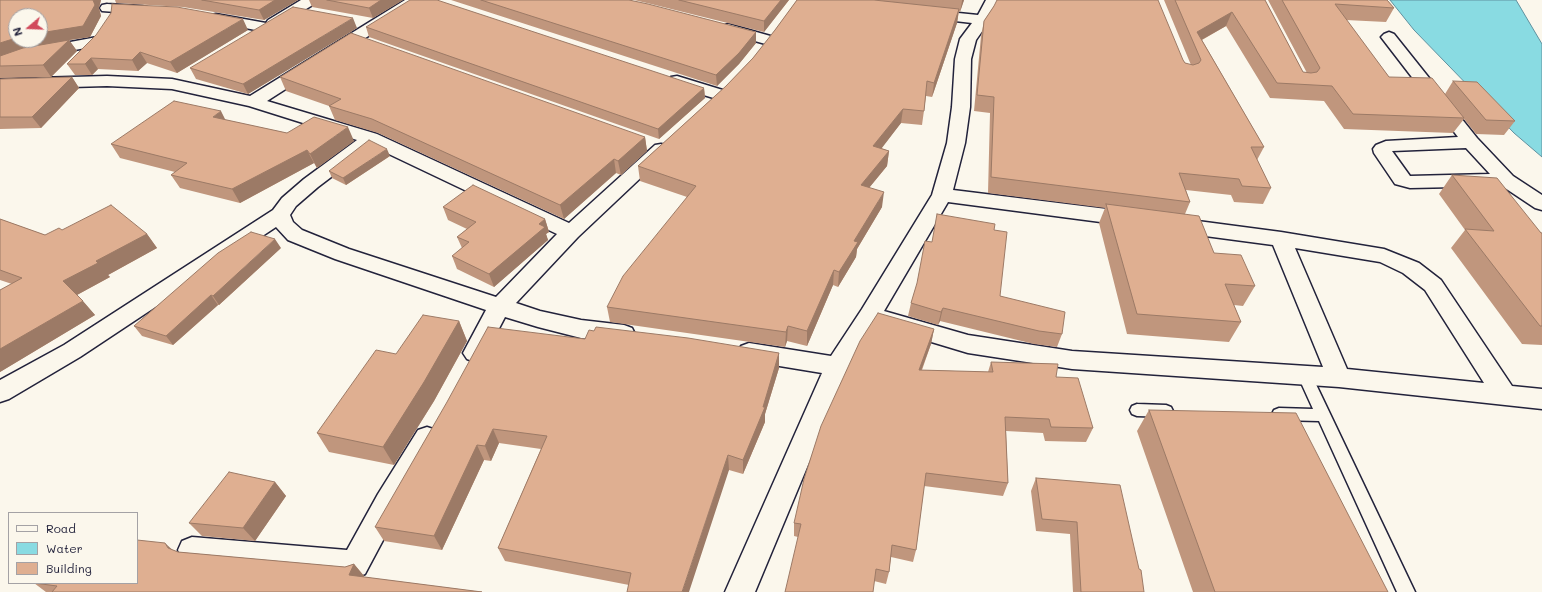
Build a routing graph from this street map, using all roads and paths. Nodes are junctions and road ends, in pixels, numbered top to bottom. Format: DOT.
graph roads {
  1 [pos="415,0"];
  2 [pos="993,0"];
  3 [pos="314,7"];
  4 [pos="153,10"];
  5 [pos="912,12"];
  6 [pos="205,16"];
  7 [pos="105,20"];
  8 [pos="983,20"];
  9 [pos="353,21"];
  10 [pos="374,25"];
  11 [pos="715,26"];
  12 [pos="265,27"];
  13 [pos="1389,37"];
  14 [pos="354,38"];
  15 [pos="246,39"];
  16 [pos="376,46"];
  17 [pos="755,57"];
  18 [pos="0,63"];
  19 [pos="192,72"];
  20 [pos="660,76"];
  21 [pos="58,81"];
  22 [pos="0,84"];
  23 [pos="172,84"];
  24 [pos="719,95"];
  25 [pos="253,102"];
  26 [pos="371,138"];
  27 [pos="1471,142"];
  28 [pos="661,143"];
  29 [pos="1506,180"];
  30 [pos="942,195"];
  31 [pos="1542,204"];
  32 [pos="280,215"];
  33 [pos="572,232"];
  34 [pos="1281,239"];
  35 [pos="499,307"];
  36 [pos="870,315"];
  37 [pos="643,337"];
  38 [pos="728,349"];
  39 [pos="837,366"];
  40 [pos="462,375"];
  41 [pos="1305,376"];
  42 [pos="1339,378"];
  43 [pos="0,392"];
  44 [pos="1505,395"];
  45 [pos="1542,399"];
  46 [pos="1137,410"];
  47 [pos="1184,411"];
  48 [pos="1261,414"];
  49 [pos="1324,415"];
  50 [pos="440,416"];
  51 [pos="192,550"];
  52 [pos="740,592"];
  53 [pos="1406,592"];
  1 -- 10 [label="street"];
  2 -- 8 [label="street"];
  3 -- 12 [label="street"];
  4 -- 7 [label="street"];
  5 -- 8 [label="street"];
  6 -- 12 [label="street"];
  7 -- 18 [label="street"];
  7 -- 21 [label="street"];
  8 -- 30 [label="street"];
  9 -- 10 [label="street"];
  10 -- 14 [label="street"];
  11 -- 17 [label="street"];
  12 -- 15 [label="street"];
  13 -- 27 [label="street"];
  14 -- 16 [label="street"];
  14 -- 25 [label="street"];
  19 -- 23 [label="street"];
  20 -- 24 [label="street"];
  21 -- 22 [label="street"];
  21 -- 23 [label="street"];
  23 -- 25 [label="street"];
  25 -- 26 [label="street"];
  26 -- 32 [label="street"];
  26 -- 33 [label="street"];
  27 -- 29 [label="street"];
  27 -- 29 [label="street"];
  28 -- 33 [label="street"];
  29 -- 31 [label="street"];
  30 -- 34 [label="street"];
  30 -- 36 [label="street"];
  32 -- 35 [label="street"];
  32 -- 43 [label="street"];
  33 -- 35 [label="street"];
  34 -- 42 [label="street"];
  34 -- 44 [label="street"];
  35 -- 37 [label="street"];
  35 -- 40 [label="street"];
  36 -- 39 [label="street"];
  36 -- 41 [label="street"];
  38 -- 39 [label="street"];
  39 -- 52 [label="street"];
  41 -- 42 [label="street"];
  41 -- 49 [label="lane"];
  42 -- 44 [label="street"];
  44 -- 45 [label="street"];
  46 -- 47 [label="lane"];
  48 -- 49 [label="lane"];
  49 -- 53 [label="lane"];
  50 -- 51 [label="street"];
}
